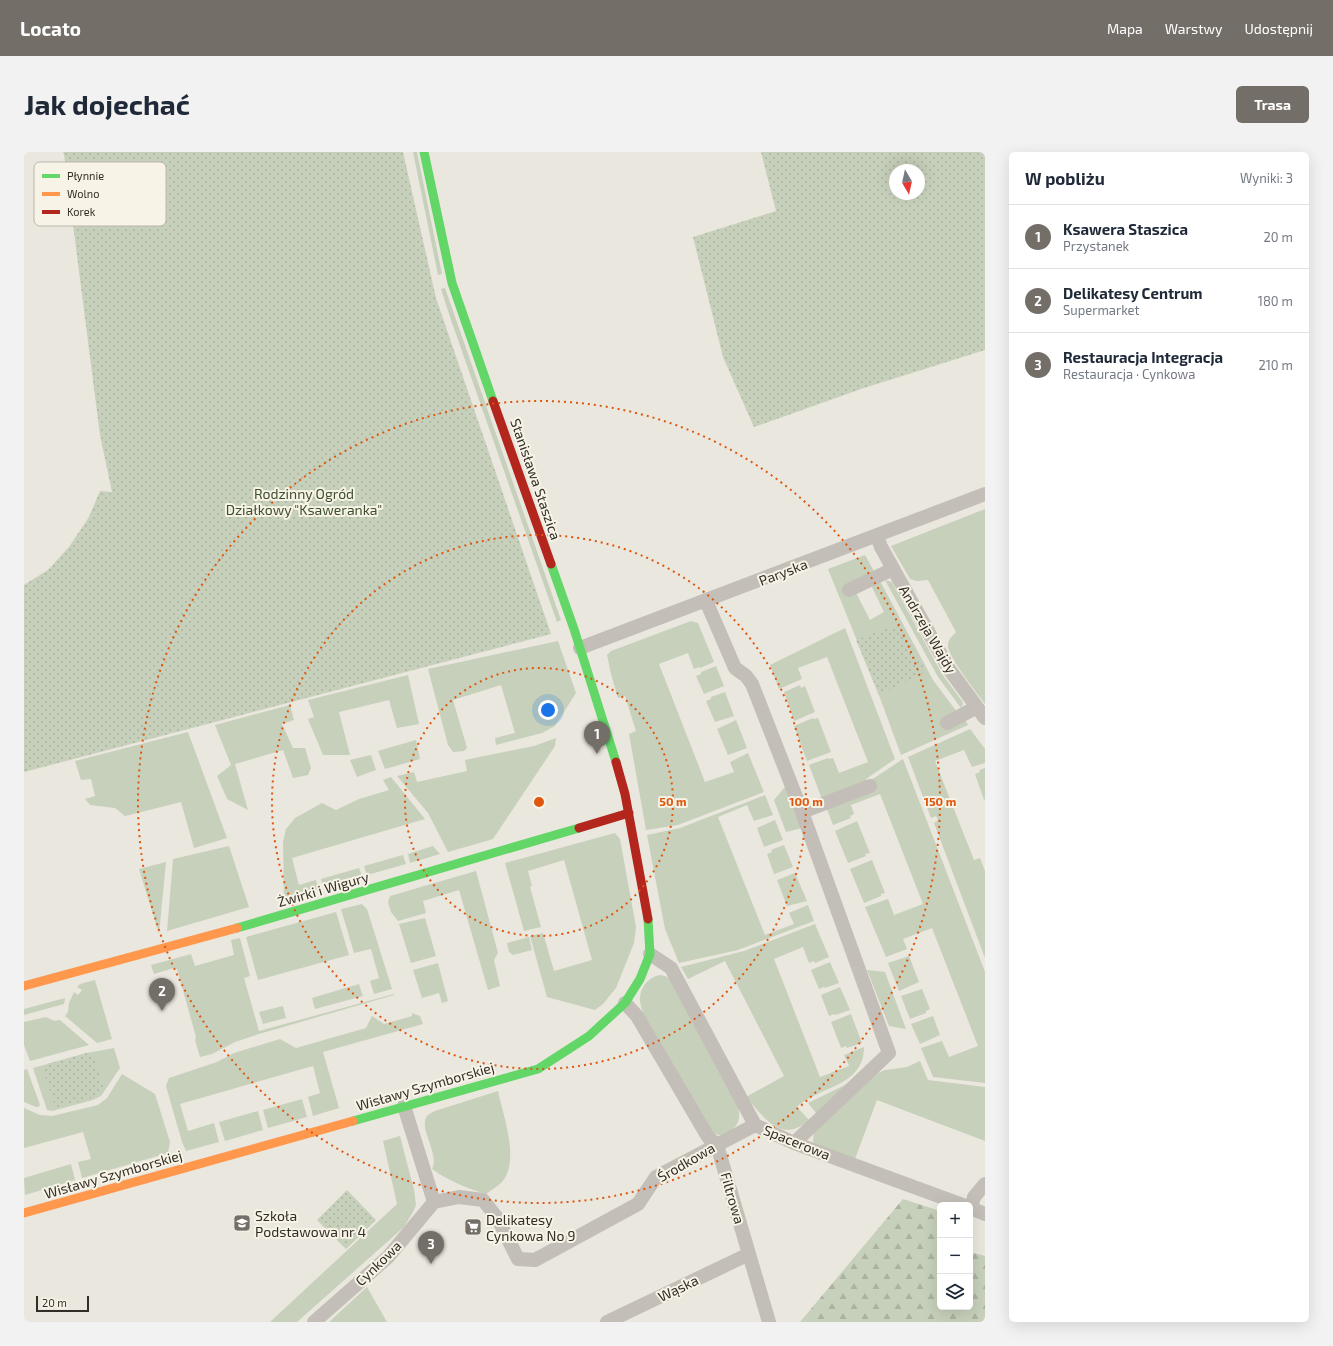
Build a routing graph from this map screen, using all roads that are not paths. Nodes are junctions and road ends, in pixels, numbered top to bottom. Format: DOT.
graph roads {
  1 [pos="424,152"];
  2 [pos="985,494"];
  3 [pos="877,536"];
  4 [pos="894,569"];
  5 [pos="849,590"];
  6 [pos="706,601"];
  7 [pos="580,648"];
  8 [pos="981,713"];
  9 [pos="947,723"];
  10 [pos="870,786"];
  11 [pos="802,812"];
  12 [pos="629,813"];
  13 [pos="650,954"];
  14 [pos="24,986"];
  15 [pos="625,1003"];
  16 [pos="404,1106"];
  17 [pos="755,1125"];
  18 [pos="794,1143"];
  19 [pos="717,1145"];
  20 [pos="985,1184"];
  21 [pos="434,1202"];
  22 [pos="954,1202"];
  23 [pos="971,1202"];
  24 [pos="973,1209"];
  25 [pos="24,1213"];
  26 [pos="985,1214"];
  27 [pos="749,1254"];
  28 [pos="314,1322"];
  29 [pos="607,1322"];
  30 [pos="769,1322"];
  1 -- 7 [label="street, Stanisława Staszica"];
  2 -- 3 [label="street, Paryska"];
  3 -- 4 [label="street, Andrzeja Wajdy"];
  3 -- 6 [label="street, Paryska"];
  4 -- 5 [label="street"];
  4 -- 8 [label="street, Andrzeja Wajdy"];
  6 -- 7 [label="street, Paryska"];
  6 -- 11 [label="street"];
  7 -- 12 [label="street, Stanisława Staszica"];
  8 -- 9 [label="street"];
  10 -- 11 [label="street"];
  11 -- 18 [label="street"];
  12 -- 13 [label="street, Wisławy Szymborskiej"];
  12 -- 14 [label="street, Żwirki i Wigury"];
  13 -- 15 [label="street, Wisławy Szymborskiej"];
  13 -- 17 [label="street, Spacerowa"];
  15 -- 16 [label="street, Wisławy Szymborskiej"];
  15 -- 19 [label="street, Filtrowa"];
  16 -- 21 [label="street"];
  16 -- 25 [label="street, Wisławy Szymborskiej"];
  17 -- 18 [label="street, Spacerowa"];
  17 -- 19 [label="street, Środkowa"];
  18 -- 22 [label="street, Spacerowa"];
  19 -- 21 [label="street, Środkowa"];
  19 -- 27 [label="street, Filtrowa"];
  20 -- 23 [label="street"];
  21 -- 28 [label="street, Cynkowa"];
  24 -- 26 [label="street, Spacerowa"];
  27 -- 29 [label="street, Wąska"];
  27 -- 30 [label="street, Filtrowa"];
}
